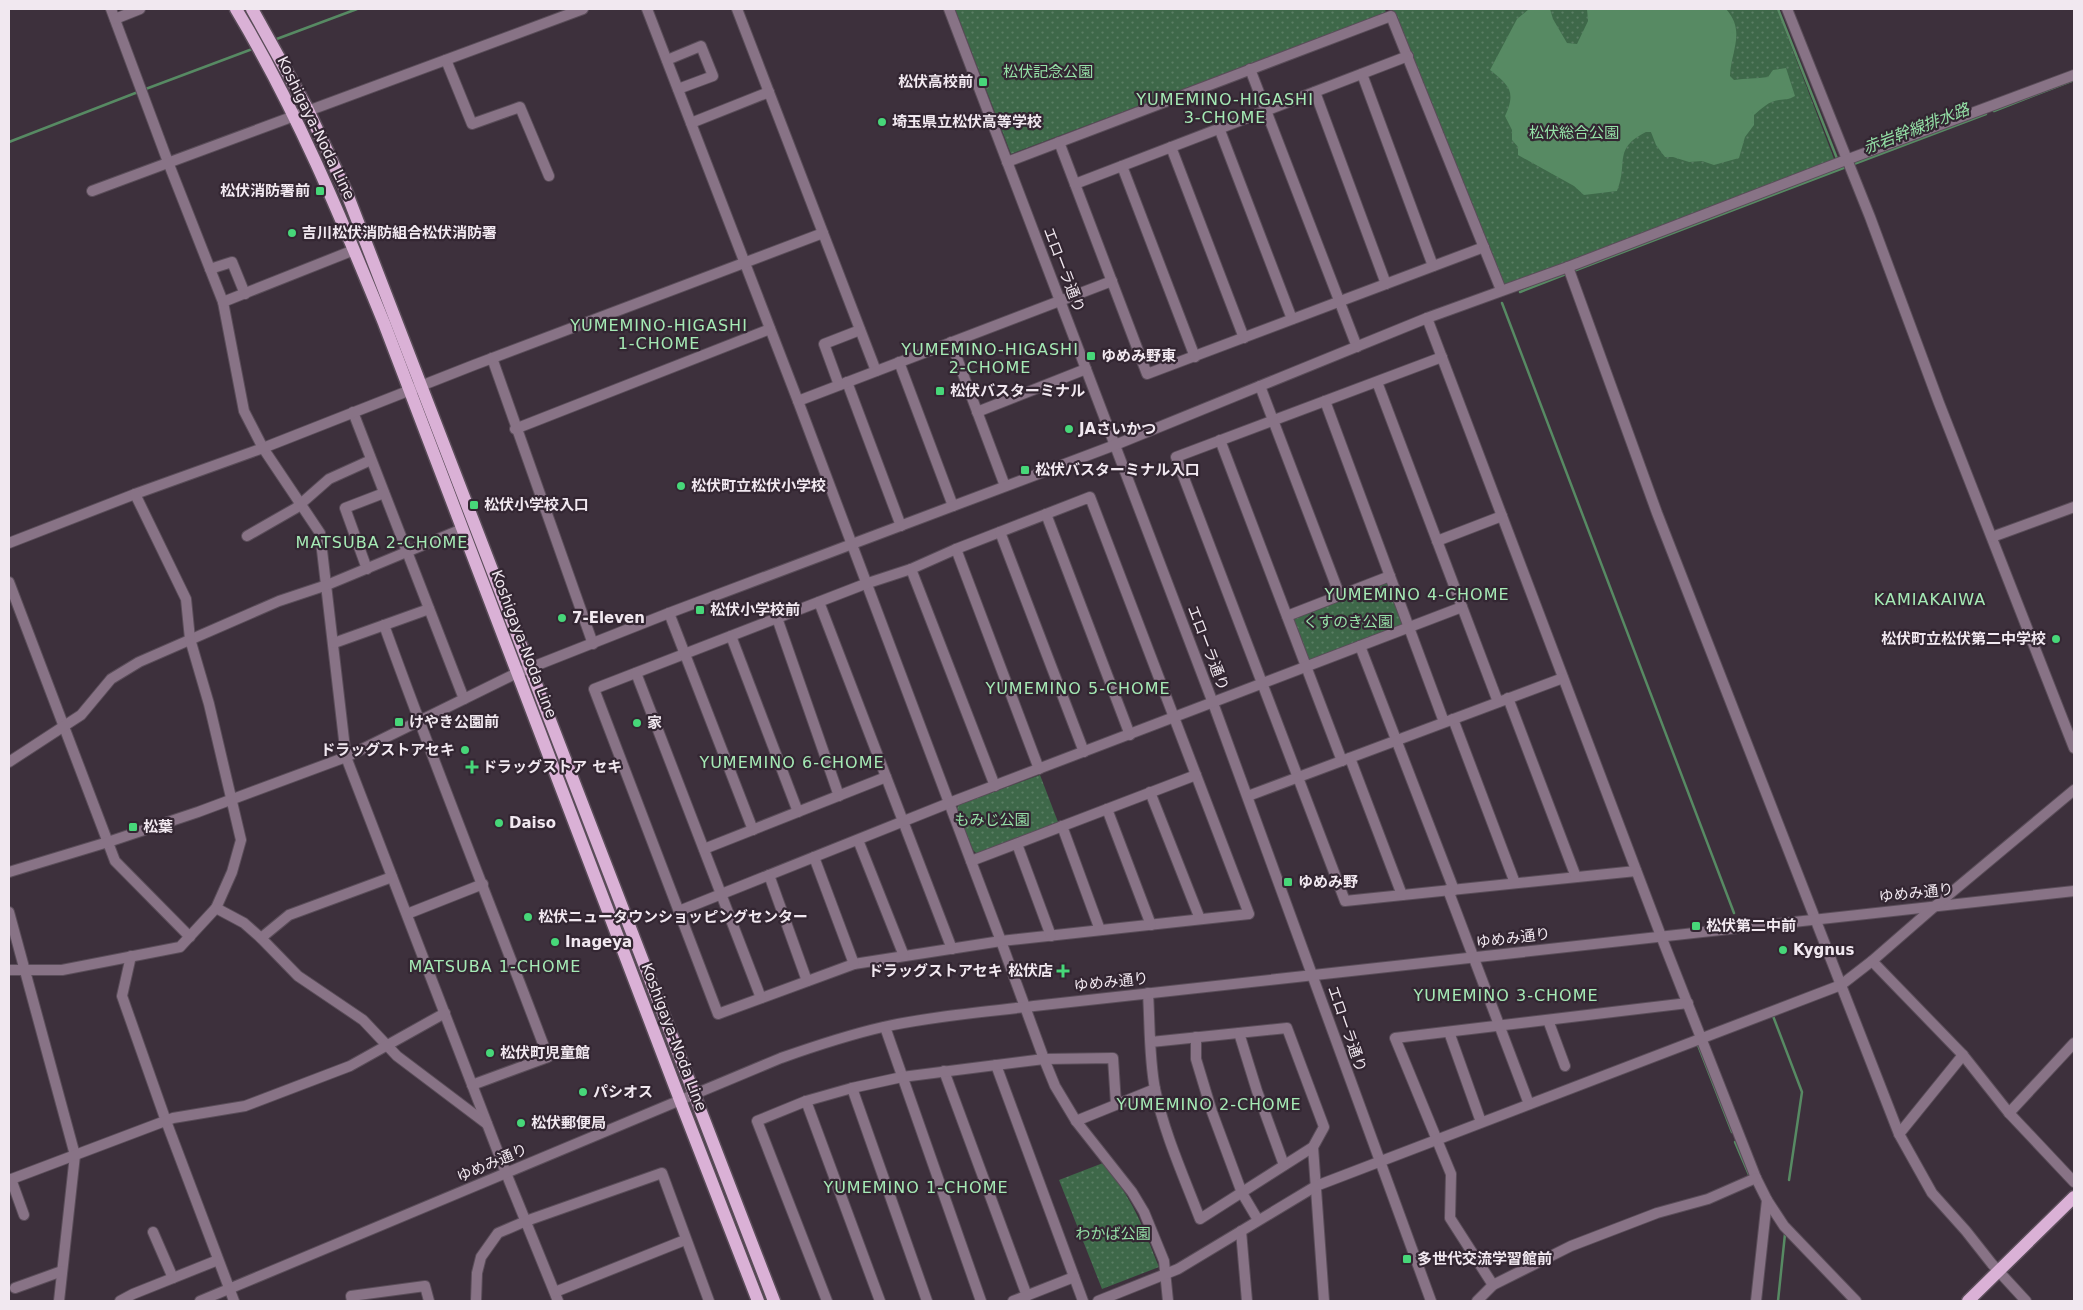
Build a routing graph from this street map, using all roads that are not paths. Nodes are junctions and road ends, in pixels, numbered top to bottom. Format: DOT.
graph roads {
  1 [pos="140,9"];
  2 [pos="236,9"];
  3 [pos="252,9"];
  4 [pos="583,9"];
  5 [pos="647,9"];
  6 [pos="737,9"];
  7 [pos="949,9"];
  8 [pos="1787,9"];
  9 [pos="113,14"];
  10 [pos="1408,56"];
  11 [pos="446,60"];
  12 [pos="667,60"];
  13 [pos="1250,69"];
  14 [pos="1362,74"];
  15 [pos="2074,75"];
  16 [pos="678,89"];
  17 [pos="769,92"];
  18 [pos="1314,92"];
  19 [pos="308,110"];
  20 [pos="1267,110"];
  21 [pos="295,115"];
  22 [pos="691,124"];
  23 [pos="1219,128"];
  24 [pos="1059,142"];
  25 [pos="1170,147"];
  26 [pos="1846,160"];
  27 [pos="168,162"];
  28 [pos="1007,162"];
  29 [pos="1122,166"];
  30 [pos="549,176"];
  31 [pos="1075,184"];
  32 [pos="92,191"];
  33 [pos="823,233"];
  34 [pos="1484,247"];
  35 [pos="354,250"];
  36 [pos="745,264"];
  37 [pos="1433,266"];
  38 [pos="210,269"];
  39 [pos="1569,271"];
  40 [pos="1112,281"];
  41 [pos="1386,284"];
  42 [pos="1501,290"];
  43 [pos="245,294"];
  44 [pos="1060,301"];
  45 [pos="223,302"];
  46 [pos="1340,302"];
  47 [pos="1427,318"];
  48 [pos="1292,319"];
  49 [pos="770,329"];
  50 [pos="860,330"];
  51 [pos="1244,338"];
  52 [pos="951,342"];
  53 [pos="1357,346"];
  54 [pos="1195,357"];
  55 [pos="492,358"];
  56 [pos="1442,358"];
  57 [pos="899,362"];
  58 [pos="1086,369"];
  59 [pos="876,371"];
  60 [pos="1377,382"];
  61 [pos="843,384"];
  62 [pos="1260,386"];
  63 [pos="415,388"];
  64 [pos="798,401"];
  65 [pos="1325,401"];
  66 [pos="352,412"];
  67 [pos="977,412"];
  68 [pos="1273,421"];
  69 [pos="515,429"];
  70 [pos="1220,440"];
  71 [pos="1114,446"];
  72 [pos="263,448"];
  73 [pos="371,460"];
  74 [pos="1005,486"];
  75 [pos="384,493"];
  76 [pos="135,494"];
  77 [pos="301,503"];
  78 [pos="953,506"];
  79 [pos="2074,507"];
  80 [pos="1046,514"];
  81 [pos="1502,516"];
  82 [pos="901,526"];
  83 [pos="462,529"];
  84 [pos="1000,532"];
  85 [pos="247,536"];
  86 [pos="1992,537"];
  87 [pos="1437,541"];
  88 [pos="9,542"];
  89 [pos="851,546"];
  90 [pos="956,549"];
  91 [pos="407,552"];
  92 [pos="367,569"];
  93 [pos="912,569"];
  94 [pos="1390,576"];
  95 [pos="9,582"];
  96 [pos="865,584"];
  97 [pos="327,586"];
  98 [pos="1340,596"];
  99 [pos="819,602"];
  100 [pos="1462,607"];
  101 [pos="429,609"];
  102 [pos="669,613"];
  103 [pos="1287,616"];
  104 [pos="777,618"];
  105 [pos="384,625"];
  106 [pos="1410,627"];
  107 [pos="731,636"];
  108 [pos="190,639"];
  109 [pos="334,643"];
  110 [pos="593,644"];
  111 [pos="1360,646"];
  112 [pos="685,654"];
  113 [pos="1307,667"];
  114 [pos="530,668"];
  115 [pos="517,673"];
  116 [pos="636,673"];
  117 [pos="1563,678"];
  118 [pos="1262,684"];
  119 [pos="464,699"];
  120 [pos="1503,700"];
  121 [pos="1213,703"];
  122 [pos="1174,718"];
  123 [pos="1448,721"];
  124 [pos="418,722"];
  125 [pos="64,727"];
  126 [pos="1130,734"];
  127 [pos="1397,740"];
  128 [pos="2074,748"];
  129 [pos="1084,752"];
  130 [pos="346,757"];
  131 [pos="1346,759"];
  132 [pos="9,762"];
  133 [pos="1039,769"];
  134 [pos="1196,775"];
  135 [pos="886,777"];
  136 [pos="1298,777"];
  137 [pos="995,786"];
  138 [pos="2074,790"];
  139 [pos="1150,792"];
  140 [pos="839,796"];
  141 [pos="1248,796"];
  142 [pos="232,800"];
  143 [pos="948,804"];
  144 [pos="1106,809"];
  145 [pos="798,812"];
  146 [pos="904,821"];
  147 [pos="1062,826"];
  148 [pos="753,830"];
  149 [pos="858,840"];
  150 [pos="108,842"];
  151 [pos="1017,844"];
  152 [pos="704,849"];
  153 [pos="814,857"];
  154 [pos="971,861"];
  155 [pos="1636,870"];
  156 [pos="9,872"];
  157 [pos="769,876"];
  158 [pos="392,877"];
  159 [pos="1576,877"];
  160 [pos="1515,883"];
  161 [pos="483,884"];
  162 [pos="1451,890"];
  163 [pos="2074,891"];
  164 [pos="721,894"];
  165 [pos="1402,895"];
  166 [pos="1934,907"];
  167 [pos="216,908"];
  168 [pos="679,911"];
  169 [pos="9,912"];
  170 [pos="407,914"];
  171 [pos="1200,919"];
  172 [pos="1816,919"];
  173 [pos="1150,924"];
  174 [pos="1100,930"];
  175 [pos="190,936"];
  176 [pos="1050,936"];
  177 [pos="1661,936"];
  178 [pos="261,938"];
  179 [pos="1002,941"];
  180 [pos="952,949"];
  181 [pos="131,956"];
  182 [pos="904,956"];
  183 [pos="1473,958"];
  184 [pos="1872,961"];
  185 [pos="854,964"];
  186 [pos="9,970"];
  187 [pos="23,970"];
  188 [pos="1312,974"];
  189 [pos="808,981"];
  190 [pos="1841,985"];
  191 [pos="1148,993"];
  192 [pos="761,998"];
  193 [pos="1688,1004"];
  194 [pos="1026,1007"];
  195 [pos="445,1013"];
  196 [pos="1548,1020"];
  197 [pos="1499,1026"];
  198 [pos="884,1027"];
  199 [pos="1449,1032"];
  200 [pos="1239,1033"];
  201 [pos="1196,1037"];
  202 [pos="1701,1039"];
  203 [pos="1151,1042"];
  204 [pos="2074,1043"];
  205 [pos="388,1046"];
  206 [pos="1963,1055"];
  207 [pos="1044,1059"];
  208 [pos="996,1065"];
  209 [pos="1565,1066"];
  210 [pos="944,1072"];
  211 [pos="902,1077"];
  212 [pos="472,1085"];
  213 [pos="852,1088"];
  214 [pos="1155,1088"];
  215 [pos="693,1094"];
  216 [pos="680,1100"];
  217 [pos="806,1101"];
  218 [pos="1116,1104"];
  219 [pos="1529,1104"];
  220 [pos="2009,1112"];
  221 [pos="166,1121"];
  222 [pos="1076,1121"];
  223 [pos="1482,1122"];
  224 [pos="488,1125"];
  225 [pos="1899,1134"];
  226 [pos="1436,1139"];
  227 [pos="1313,1147"];
  228 [pos="75,1155"];
  229 [pos="1379,1161"];
  230 [pos="1284,1165"];
  231 [pos="506,1173"];
  232 [pos="1756,1178"];
  233 [pos="10,1180"];
  234 [pos="2074,1182"];
  235 [pos="1316,1186"];
  236 [pos="1242,1193"];
  237 [pos="2074,1197"];
  238 [pos="1767,1200"];
  239 [pos="24,1214"];
  240 [pos="526,1220"];
  241 [pos="1258,1220"];
  242 [pos="1241,1231"];
  243 [pos="154,1232"];
  244 [pos="685,1240"];
  245 [pos="218,1260"];
  246 [pos="62,1271"];
  247 [pos="2000,1272"];
  248 [pos="1166,1275"];
  249 [pos="1074,1277"];
  250 [pos="173,1278"];
  251 [pos="1493,1285"];
  252 [pos="15,1288"];
  253 [pos="229,1289"];
  254 [pos="1027,1296"];
  255 [pos="387,1297"];
  256 [pos="556,1297"];
  257 [pos="59,1301"];
  258 [pos="120,1301"];
  259 [pos="200,1301"];
  260 [pos="234,1301"];
  261 [pos="352,1301"];
  262 [pos="429,1301"];
  263 [pos="476,1301"];
  264 [pos="709,1301"];
  265 [pos="758,1301"];
  266 [pos="774,1301"];
  267 [pos="827,1301"];
  268 [pos="880,1301"];
  269 [pos="927,1301"];
  270 [pos="981,1301"];
  271 [pos="1013,1301"];
  272 [pos="1083,1301"];
  273 [pos="1098,1301"];
  274 [pos="1168,1301"];
  275 [pos="1247,1301"];
  276 [pos="1324,1301"];
  277 [pos="1431,1301"];
  278 [pos="1477,1301"];
  279 [pos="1756,1301"];
  280 [pos="1856,1301"];
  281 [pos="1968,1301"];
  282 [pos="2026,1301"];
  1 -- 9 [label="street"];
  2 -- 21 [label="main road, Koshigaya-Noda Line"];
  3 -- 19 [label="main road, Koshigaya-Noda Line"];
  4 -- 11 [label="street"];
  5 -- 12 [label="street"];
  6 -- 17 [label="street"];
  7 -- 28 [label="street, エローラ通り"];
  8 -- 26 [label="street"];
  9 -- 27 [label="street"];
  10 -- 13 [label="street"];
  10 -- 14 [label="street"];
  10 -- 34 [label="street"];
  11 -- 19 [label="street"];
  11 -- 30 [label="street"];
  12 -- 16 [label="street"];
  12 -- 16 [label="street"];
  13 -- 20 [label="street"];
  13 -- 24 [label="street"];
  14 -- 18 [label="street"];
  14 -- 37 [label="street"];
  15 -- 26 [label="street"];
  16 -- 22 [label="street"];
  17 -- 22 [label="street"];
  17 -- 33 [label="street"];
  18 -- 20 [label="street"];
  18 -- 41 [label="street"];
  19 -- 21 [label="street"];
  19 -- 63 [label="main road, Koshigaya-Noda Line"];
  20 -- 23 [label="street"];
  20 -- 46 [label="street"];
  21 -- 27 [label="street"];
  21 -- 35 [label="main road, Koshigaya-Noda Line"];
  22 -- 36 [label="street"];
  23 -- 25 [label="street"];
  23 -- 48 [label="street"];
  24 -- 28 [label="street"];
  24 -- 31 [label="street"];
  25 -- 29 [label="street"];
  25 -- 51 [label="street"];
  26 -- 39 [label="street"];
  26 -- 86 [label="street"];
  27 -- 32 [label="street"];
  27 -- 38 [label="street"];
  28 -- 44 [label="street, エローラ通り"];
  29 -- 31 [label="street"];
  29 -- 54 [label="street"];
  31 -- 40 [label="street"];
  33 -- 36 [label="street"];
  33 -- 50 [label="street"];
  34 -- 37 [label="street"];
  34 -- 42 [label="street"];
  35 -- 43 [label="street"];
  35 -- 63 [label="main road, Koshigaya-Noda Line"];
  36 -- 49 [label="street"];
  36 -- 55 [label="street"];
  37 -- 41 [label="street"];
  38 -- 43 [label="street"];
  38 -- 45 [label="street"];
  39 -- 42 [label="street"];
  39 -- 172 [label="street"];
  40 -- 44 [label="street"];
  40 -- 54 [label="street"];
  41 -- 46 [label="street"];
  42 -- 47 [label="street"];
  43 -- 45 [label="street"];
  44 -- 52 [label="street"];
  44 -- 58 [label="street, エローラ通り"];
  45 -- 72 [label="street"];
  46 -- 48 [label="street"];
  46 -- 53 [label="street"];
  47 -- 53 [label="street"];
  47 -- 56 [label="street"];
  48 -- 51 [label="street"];
  49 -- 64 [label="street"];
  49 -- 69 [label="street"];
  50 -- 59 [label="street"];
  50 -- 61 [label="street"];
  51 -- 54 [label="street"];
  52 -- 57 [label="street"];
  52 -- 67 [label="street"];
  53 -- 62 [label="street"];
  55 -- 63 [label="street"];
  55 -- 69 [label="street"];
  56 -- 60 [label="street"];
  56 -- 81 [label="street"];
  57 -- 59 [label="street"];
  57 -- 78 [label="street"];
  58 -- 67 [label="street"];
  58 -- 71 [label="street, エローラ通り"];
  59 -- 61 [label="street"];
  60 -- 65 [label="street"];
  60 -- 87 [label="street"];
  61 -- 64 [label="street"];
  61 -- 82 [label="street"];
  62 -- 68 [label="street"];
  62 -- 71 [label="street"];
  63 -- 66 [label="street"];
  63 -- 83 [label="main road, Koshigaya-Noda Line"];
  63 -- 114 [label="main road, Koshigaya-Noda Line"];
  64 -- 89 [label="street"];
  65 -- 68 [label="street"];
  65 -- 94 [label="street"];
  66 -- 72 [label="street"];
  66 -- 73 [label="street"];
  67 -- 74 [label="street"];
  68 -- 70 [label="street"];
  68 -- 98 [label="street"];
  69 -- 110 [label="street"];
  70 -- 103 [label="street"];
  70 -- 118 [label="street"];
  71 -- 74 [label="street"];
  71 -- 121 [label="street, エローラ通り"];
  72 -- 76 [label="street"];
  72 -- 77 [label="street"];
  73 -- 75 [label="street"];
  73 -- 77 [label="street"];
  74 -- 78 [label="street"];
  75 -- 91 [label="street"];
  75 -- 92 [label="street"];
  76 -- 88 [label="street"];
  76 -- 108 [label="street"];
  77 -- 85 [label="street"];
  77 -- 97 [label="street"];
  78 -- 82 [label="street"];
  79 -- 86 [label="street"];
  80 -- 84 [label="street"];
  80 -- 122 [label="street"];
  80 -- 126 [label="street"];
  81 -- 87 [label="street"];
  81 -- 117 [label="street"];
  82 -- 89 [label="street"];
  83 -- 91 [label="street"];
  83 -- 115 [label="main road, Koshigaya-Noda Line"];
  84 -- 90 [label="street"];
  84 -- 129 [label="street"];
  86 -- 128 [label="street"];
  87 -- 100 [label="street"];
  89 -- 96 [label="street"];
  89 -- 102 [label="street"];
  90 -- 93 [label="street"];
  90 -- 133 [label="street"];
  91 -- 92 [label="street"];
  91 -- 101 [label="street"];
  92 -- 97 [label="street"];
  93 -- 96 [label="street"];
  93 -- 137 [label="street"];
  94 -- 98 [label="street"];
  94 -- 106 [label="street"];
  95 -- 125 [label="street"];
  96 -- 99 [label="street"];
  96 -- 143 [label="street"];
  97 -- 108 [label="street"];
  97 -- 109 [label="street"];
  98 -- 103 [label="street"];
  99 -- 104 [label="street"];
  99 -- 135 [label="street"];
  100 -- 106 [label="street"];
  100 -- 120 [label="street"];
  101 -- 105 [label="street"];
  101 -- 119 [label="street"];
  102 -- 110 [label="street"];
  102 -- 112 [label="street"];
  103 -- 113 [label="street"];
  104 -- 107 [label="street"];
  104 -- 140 [label="street"];
  105 -- 109 [label="street"];
  105 -- 124 [label="street"];
  106 -- 111 [label="street"];
  106 -- 123 [label="street"];
  107 -- 112 [label="street"];
  107 -- 145 [label="street"];
  108 -- 125 [label="street"];
  108 -- 142 [label="street"];
  109 -- 130 [label="street"];
  110 -- 114 [label="street"];
  111 -- 113 [label="street"];
  111 -- 127 [label="street"];
  112 -- 116 [label="street"];
  112 -- 148 [label="street"];
  113 -- 118 [label="street"];
  113 -- 131 [label="street"];
  114 -- 115 [label="street"];
  114 -- 215 [label="main road, Koshigaya-Noda Line"];
  115 -- 119 [label="street"];
  115 -- 216 [label="main road, Koshigaya-Noda Line"];
  116 -- 152 [label="street"];
  116 -- 168 [label="street"];
  117 -- 120 [label="street"];
  117 -- 155 [label="street"];
  118 -- 121 [label="street"];
  118 -- 136 [label="street"];
  119 -- 124 [label="street"];
  120 -- 123 [label="street"];
  120 -- 159 [label="street"];
  121 -- 122 [label="street"];
  121 -- 141 [label="street, エローラ通り"];
  122 -- 126 [label="street"];
  122 -- 134 [label="street"];
  123 -- 127 [label="street"];
  123 -- 160 [label="street"];
  124 -- 130 [label="street"];
  124 -- 161 [label="street"];
  125 -- 132 [label="street"];
  125 -- 150 [label="street"];
  126 -- 129 [label="street"];
  127 -- 131 [label="street"];
  127 -- 162 [label="street"];
  129 -- 133 [label="street"];
  130 -- 142 [label="street"];
  130 -- 158 [label="street"];
  131 -- 136 [label="street"];
  131 -- 165 [label="street"];
  133 -- 137 [label="street"];
  134 -- 139 [label="street"];
  134 -- 171 [label="street"];
  135 -- 140 [label="street"];
  135 -- 146 [label="street"];
  136 -- 141 [label="street"];
  136 -- 165 [label="street"];
  137 -- 143 [label="street"];
  138 -- 166 [label="street"];
  139 -- 144 [label="street"];
  139 -- 171 [label="street"];
  140 -- 145 [label="street"];
  141 -- 188 [label="street, エローラ通り"];
  142 -- 150 [label="street"];
  142 -- 167 [label="street"];
  143 -- 146 [label="street"];
  143 -- 154 [label="street"];
  144 -- 147 [label="street"];
  144 -- 173 [label="street"];
  145 -- 148 [label="street"];
  146 -- 149 [label="street"];
  146 -- 180 [label="street"];
  147 -- 151 [label="street"];
  147 -- 174 [label="street"];
  148 -- 152 [label="street"];
  149 -- 153 [label="street"];
  149 -- 182 [label="street"];
  150 -- 156 [label="street"];
  150 -- 175 [label="street"];
  151 -- 154 [label="street"];
  151 -- 176 [label="street"];
  152 -- 164 [label="street"];
  153 -- 157 [label="street"];
  153 -- 185 [label="street"];
  154 -- 179 [label="street"];
  155 -- 159 [label="street"];
  155 -- 177 [label="street"];
  157 -- 164 [label="street"];
  157 -- 189 [label="street"];
  158 -- 170 [label="street"];
  158 -- 178 [label="street"];
  159 -- 160 [label="street"];
  160 -- 162 [label="street"];
  161 -- 170 [label="street"];
  161 -- 212 [label="street"];
  162 -- 165 [label="street"];
  162 -- 183 [label="street"];
  163 -- 166 [label="street, ゆめみ通り"];
  164 -- 168 [label="street"];
  164 -- 192 [label="street"];
  166 -- 172 [label="street, ゆめみ通り"];
  166 -- 184 [label="street"];
  167 -- 175 [label="street"];
  167 -- 178 [label="street"];
  168 -- 192 [label="street"];
  169 -- 187 [label="street"];
  170 -- 195 [label="street"];
  171 -- 173 [label="street"];
  172 -- 177 [label="street, ゆめみ通り"];
  172 -- 190 [label="street"];
  173 -- 174 [label="street"];
  174 -- 176 [label="street"];
  175 -- 181 [label="street"];
  176 -- 179 [label="street"];
  177 -- 183 [label="street, ゆめみ通り"];
  177 -- 193 [label="street"];
  178 -- 205 [label="street"];
  179 -- 180 [label="street"];
  179 -- 194 [label="street"];
  180 -- 182 [label="street"];
  181 -- 187 [label="street"];
  181 -- 221 [label="street"];
  182 -- 185 [label="street"];
  183 -- 188 [label="street, ゆめみ通り"];
  183 -- 197 [label="street"];
  184 -- 190 [label="street"];
  184 -- 206 [label="street"];
  185 -- 189 [label="street"];
  186 -- 187 [label="street"];
  187 -- 228 [label="street"];
  188 -- 191 [label="street, ゆめみ通り"];
  188 -- 229 [label="street, エローラ通り"];
  189 -- 192 [label="street"];
  190 -- 202 [label="street"];
  190 -- 225 [label="street"];
  191 -- 194 [label="street, ゆめみ通り"];
  191 -- 203 [label="street"];
  193 -- 196 [label="street"];
  193 -- 202 [label="street"];
  194 -- 198 [label="street, ゆめみ通り"];
  194 -- 207 [label="street"];
  195 -- 205 [label="street"];
  195 -- 212 [label="street"];
  196 -- 197 [label="street"];
  196 -- 209 [label="street"];
  197 -- 199 [label="street"];
  197 -- 219 [label="street"];
  198 -- 211 [label="street"];
  198 -- 215 [label="street, ゆめみ通り"];
  199 -- 223 [label="street"];
  199 -- 226 [label="street"];
  200 -- 201 [label="street"];
  200 -- 227 [label="street"];
  200 -- 230 [label="street"];
  201 -- 203 [label="street"];
  201 -- 236 [label="street"];
  202 -- 219 [label="street"];
  202 -- 232 [label="street"];
  203 -- 214 [label="street"];
  204 -- 220 [label="street"];
  205 -- 221 [label="street"];
  205 -- 224 [label="street"];
  206 -- 220 [label="street"];
  206 -- 225 [label="street"];
  207 -- 208 [label="street"];
  207 -- 218 [label="street"];
  207 -- 222 [label="street"];
  208 -- 210 [label="street"];
  208 -- 249 [label="street"];
  210 -- 211 [label="street"];
  210 -- 254 [label="street"];
  211 -- 213 [label="street"];
  211 -- 270 [label="street"];
  212 -- 224 [label="street"];
  213 -- 217 [label="street"];
  213 -- 269 [label="street"];
  214 -- 218 [label="street"];
  214 -- 236 [label="street"];
  215 -- 216 [label="street, ゆめみ通り"];
  215 -- 266 [label="main road, Koshigaya-Noda Line"];
  216 -- 231 [label="street, ゆめみ通り"];
  216 -- 265 [label="main road, Koshigaya-Noda Line"];
  217 -- 267 [label="street"];
  217 -- 268 [label="street"];
  218 -- 222 [label="street"];
  219 -- 223 [label="street"];
  220 -- 234 [label="street"];
  221 -- 228 [label="street"];
  221 -- 245 [label="street"];
  222 -- 248 [label="street"];
  223 -- 226 [label="street"];
  224 -- 231 [label="street"];
  225 -- 247 [label="street"];
  226 -- 229 [label="street"];
  226 -- 251 [label="street"];
  227 -- 230 [label="street"];
  227 -- 235 [label="street"];
  228 -- 233 [label="street"];
  228 -- 246 [label="street"];
  229 -- 235 [label="street"];
  229 -- 277 [label="street, エローラ通り"];
  230 -- 236 [label="street"];
  231 -- 240 [label="street"];
  231 -- 253 [label="street, ゆめみ通り"];
  232 -- 238 [label="street"];
  232 -- 251 [label="street"];
  233 -- 239 [label="street"];
  235 -- 241 [label="street"];
  235 -- 276 [label="street"];
  236 -- 241 [label="street"];
  237 -- 247 [label="main road"];
  238 -- 279 [label="street"];
  238 -- 280 [label="street"];
  240 -- 244 [label="street"];
  240 -- 256 [label="street"];
  240 -- 263 [label="street"];
  241 -- 242 [label="street"];
  242 -- 248 [label="street"];
  242 -- 275 [label="street"];
  243 -- 250 [label="street"];
  244 -- 256 [label="street"];
  244 -- 264 [label="street"];
  245 -- 250 [label="street"];
  245 -- 253 [label="street"];
  246 -- 252 [label="street"];
  246 -- 257 [label="street"];
  247 -- 281 [label="main road"];
  247 -- 282 [label="street"];
  248 -- 273 [label="street"];
  248 -- 274 [label="street"];
  249 -- 254 [label="street"];
  249 -- 272 [label="street"];
  250 -- 258 [label="street"];
  251 -- 278 [label="street"];
  253 -- 259 [label="street, ゆめみ通り"];
  253 -- 260 [label="street"];
  254 -- 271 [label="street"];
  255 -- 261 [label="street"];
  255 -- 262 [label="street"];
}
